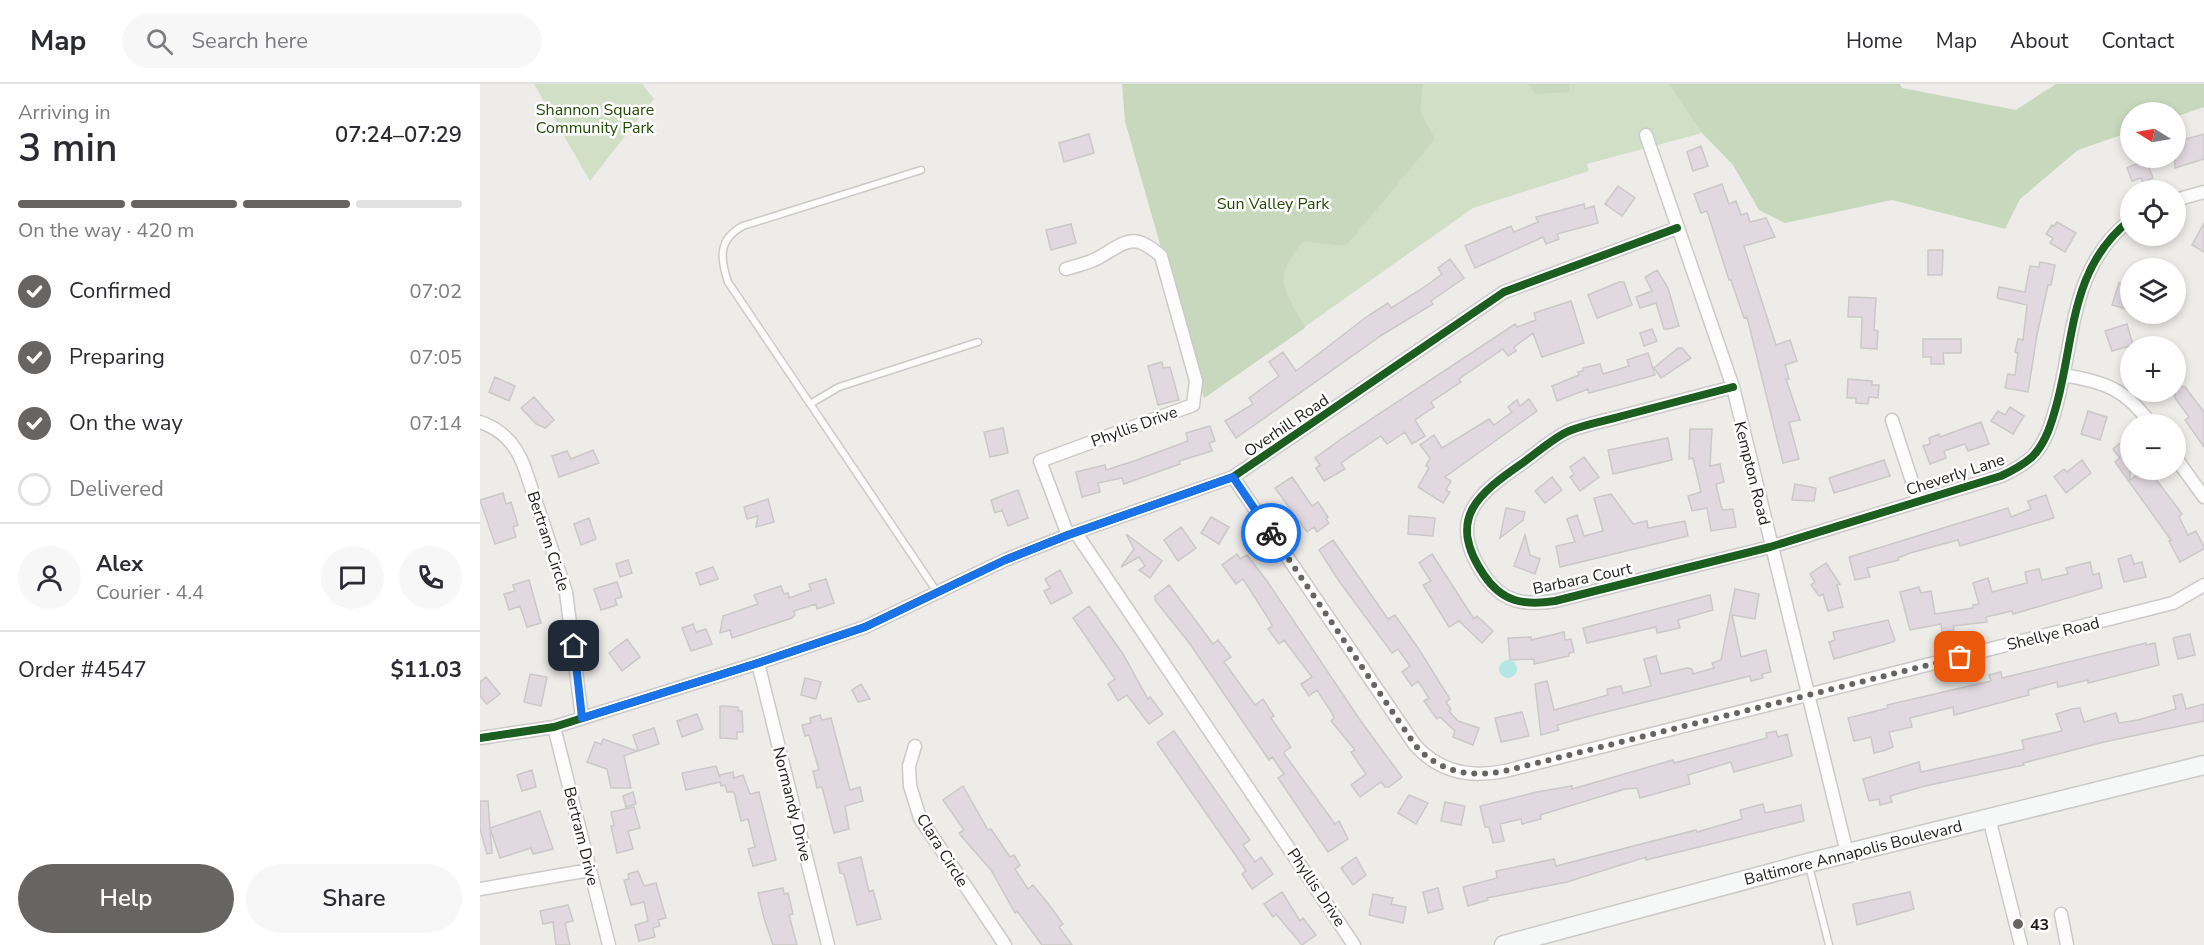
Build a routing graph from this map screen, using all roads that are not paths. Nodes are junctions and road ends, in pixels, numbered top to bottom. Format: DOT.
graph roads {
  1 [pos="1646,135"];
  2 [pos="921,170"];
  3 [pos="2204,192"];
  4 [pos="2186,197"];
  5 [pos="1677,228"];
  6 [pos="2120,230"];
  7 [pos="1066,269"];
  8 [pos="978,342"];
  9 [pos="2063,375"];
  10 [pos="1733,387"];
  11 [pos="810,404"];
  12 [pos="2143,414"];
  13 [pos="1892,420"];
  14 [pos="480,422"];
  15 [pos="2186,472"];
  16 [pos="1233,477"];
  17 [pos="2204,497"];
  18 [pos="1918,500"];
  19 [pos="1072,534"];
  20 [pos="1770,547"];
  21 [pos="2204,585"];
  22 [pos="937,592"];
  23 [pos="758,663"];
  24 [pos="1809,695"];
  25 [pos="582,718"];
  26 [pos="554,727"];
  27 [pos="480,738"];
  28 [pos="915,746"];
  29 [pos="2204,765"];
  30 [pos="1989,818"];
  31 [pos="1847,853"];
  32 [pos="1808,863"];
  33 [pos="590,870"];
  34 [pos="480,889"];
  35 [pos="2061,914"];
  36 [pos="609,945"];
  37 [pos="828,945"];
  38 [pos="1005,945"];
  39 [pos="1354,945"];
  40 [pos="1504,945"];
  41 [pos="1829,945"];
  42 [pos="2021,945"];
  43 [pos="2067,945"];
  1 -- 5 [label="street, Kempton Road"];
  2 -- 11 [label="lane"];
  3 -- 4 [label="street"];
  5 -- 10 [label="street, Kempton Road"];
  5 -- 16 [label="street, Overhill Road"];
  6 -- 9 [label="street, Cheverly Lane"];
  7 -- 19 [label="street, Phyllis Drive"];
  8 -- 11 [label="lane"];
  9 -- 12 [label="street"];
  9 -- 18 [label="street, Cheverly Lane"];
  10 -- 20 [label="street, Kempton Road"];
  10 -- 20 [label="street, Barbara Court"];
  11 -- 22 [label="lane"];
  13 -- 18 [label="street"];
  14 -- 25 [label="street, Bertram Circle"];
  15 -- 17 [label="street"];
  16 -- 19 [label="street, Overhill Road"];
  16 -- 24 [label="street, Shellye Road"];
  18 -- 20 [label="street, Cheverly Lane"];
  19 -- 22 [label="street, Overhill Road"];
  19 -- 39 [label="street, Phyllis Drive"];
  20 -- 24 [label="street, Kempton Road"];
  21 -- 24 [label="street, Shellye Road"];
  22 -- 23 [label="street, Overhill Road"];
  23 -- 25 [label="street, Overhill Road"];
  23 -- 37 [label="street, Normandy Drive"];
  24 -- 31 [label="street, Kempton Road"];
  25 -- 26 [label="street, Overhill Road"];
  26 -- 27 [label="street, Overhill Road"];
  26 -- 33 [label="street, Bertram Drive"];
  28 -- 38 [label="street, Clara Circle"];
  29 -- 30 [label="main road, Baltimore Annapolis Boulevard"];
  30 -- 31 [label="main road, Baltimore Annapolis Boulevard"];
  30 -- 42 [label="street"];
  31 -- 32 [label="main road, Baltimore Annapolis Boulevard"];
  32 -- 40 [label="main road, Baltimore Annapolis Boulevard"];
  32 -- 41 [label="lane"];
  33 -- 34 [label="street"];
  33 -- 36 [label="street, Bertram Drive"];
  35 -- 43 [label="street"];
}
